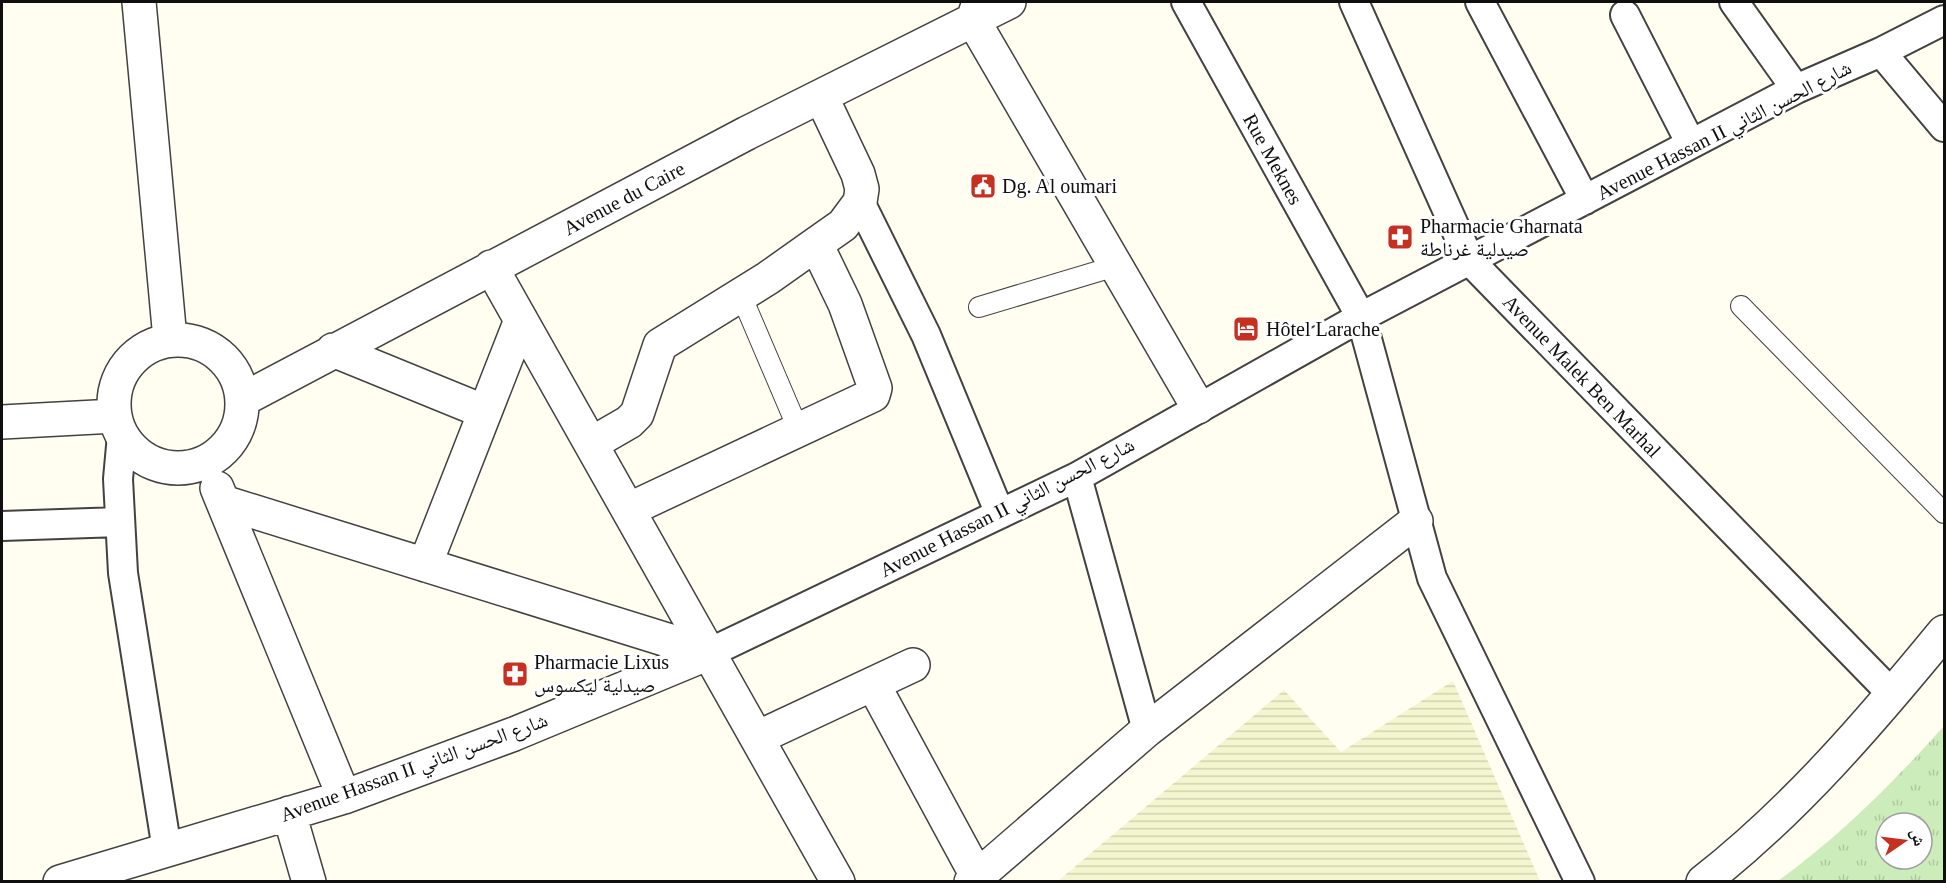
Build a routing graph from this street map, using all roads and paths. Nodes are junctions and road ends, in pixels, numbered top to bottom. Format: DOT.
graph roads {
  1 [pos="139,2"];
  2 [pos="1009,2"];
  3 [pos="1186,2"];
  4 [pos="1354,2"];
  5 [pos="1480,2"];
  6 [pos="1734,2"];
  7 [pos="976,11"];
  8 [pos="1625,15"];
  9 [pos="1944,20"];
  10 [pos="1881,52"];
  11 [pos="1796,89"];
  12 [pos="821,96"];
  13 [pos="1944,127"];
  14 [pos="1691,144"];
  15 [pos="1585,200"];
  16 [pos="860,202"];
  17 [pos="816,244"];
  18 [pos="1470,261"];
  19 [pos="1116,266"];
  20 [pos="491,267"];
  21 [pos="741,295"];
  22 [pos="1741,306"];
  23 [pos="979,307"];
  24 [pos="1361,317"];
  25 [pos="521,320"];
  26 [pos="170,339"];
  27 [pos="333,350"];
  28 [pos="242,400"];
  29 [pos="1198,407"];
  30 [pos="485,412"];
  31 [pos="2,423"];
  32 [pos="119,425"];
  33 [pos="799,431"];
  34 [pos="591,444"];
  35 [pos="206,462"];
  36 [pos="1077,477"];
  37 [pos="223,502"];
  38 [pos="628,510"];
  39 [pos="1944,513"];
  40 [pos="1000,514"];
  41 [pos="1416,521"];
  42 [pos="120,522"];
  43 [pos="2,526"];
  44 [pos="425,565"];
  45 [pos="1944,632"];
  46 [pos="709,653"];
  47 [pos="913,664"];
  48 [pos="873,684"];
  49 [pos="1893,695"];
  50 [pos="1147,730"];
  51 [pos="758,738"];
  52 [pos="344,797"];
  53 [pos="289,813"];
  54 [pos="167,850"];
  55 [pos="974,879"];
  56 [pos="60,882"];
  57 [pos="309,882"];
  58 [pos="838,882"];
  59 [pos="1580,882"];
  60 [pos="1703,882"];
  1 -- 26 [label="street"];
  2 -- 7 [label="street, Avenue du Caire"];
  3 -- 24 [label="street, Rue Meknes"];
  4 -- 18 [label="street, Avenue Malek Ben Marhal"];
  5 -- 15 [label="street"];
  6 -- 11 [label="street"];
  7 -- 12 [label="street, Avenue du Caire"];
  7 -- 19 [label="street"];
  8 -- 14 [label="street"];
  9 -- 10 [label="street, Avenue Hassan II شارع الحسن الثاني"];
  10 -- 11 [label="street, Avenue Hassan II شارع الحسن الثاني"];
  10 -- 13 [label="street"];
  11 -- 14 [label="street, Avenue Hassan II شارع الحسن الثاني"];
  12 -- 16 [label="street"];
  12 -- 20 [label="street, Avenue du Caire"];
  14 -- 15 [label="street, Avenue Hassan II شارع الحسن الثاني"];
  15 -- 18 [label="street, Avenue Hassan II شارع الحسن الثاني"];
  16 -- 17 [label="street"];
  16 -- 40 [label="street"];
  17 -- 21 [label="street"];
  17 -- 33 [label="street"];
  18 -- 24 [label="street, Avenue Hassan II شارع الحسن الثاني"];
  18 -- 49 [label="street, Avenue Malek Ben Marhal"];
  19 -- 23 [label="lane"];
  19 -- 29 [label="street"];
  20 -- 25 [label="street"];
  20 -- 27 [label="street, Avenue du Caire"];
  21 -- 33 [label="lane"];
  21 -- 34 [label="street"];
  22 -- 39 [label="lane"];
  24 -- 29 [label="street, Avenue Hassan II شارع الحسن الثاني"];
  24 -- 41 [label="street, Rue Meknes"];
  25 -- 30 [label="street"];
  25 -- 34 [label="street"];
  26 -- 28 [label="street"];
  26 -- 32 [label="street"];
  27 -- 28 [label="street, Avenue du Caire"];
  27 -- 30 [label="street"];
  28 -- 35 [label="street"];
  29 -- 36 [label="street, Avenue Hassan II شارع الحسن الثاني"];
  30 -- 44 [label="street"];
  31 -- 32 [label="street"];
  32 -- 35 [label="street"];
  32 -- 42 [label="street"];
  33 -- 38 [label="street"];
  34 -- 38 [label="street"];
  35 -- 37 [label="street"];
  36 -- 40 [label="street, Avenue Hassan II شارع الحسن الثاني"];
  36 -- 50 [label="street"];
  37 -- 44 [label="street"];
  37 -- 52 [label="street"];
  38 -- 46 [label="street"];
  40 -- 46 [label="street, Avenue Hassan II شارع الحسن الثاني"];
  41 -- 50 [label="street"];
  41 -- 59 [label="street, Rue Meknes"];
  42 -- 43 [label="street"];
  42 -- 54 [label="street"];
  44 -- 46 [label="street"];
  45 -- 49 [label="street"];
  46 -- 51 [label="street"];
  46 -- 52 [label="street, Avenue Hassan II شارع الحسن الثاني"];
  47 -- 48 [label="street"];
  48 -- 51 [label="street"];
  48 -- 55 [label="street"];
  49 -- 60 [label="street"];
  50 -- 55 [label="street"];
  51 -- 58 [label="street"];
  52 -- 53 [label="street, Avenue Hassan II شارع الحسن الثاني"];
  53 -- 54 [label="street, Avenue Hassan II شارع الحسن الثاني"];
  53 -- 57 [label="street"];
  54 -- 56 [label="street, Avenue Hassan II شارع الحسن الثاني"];
}
